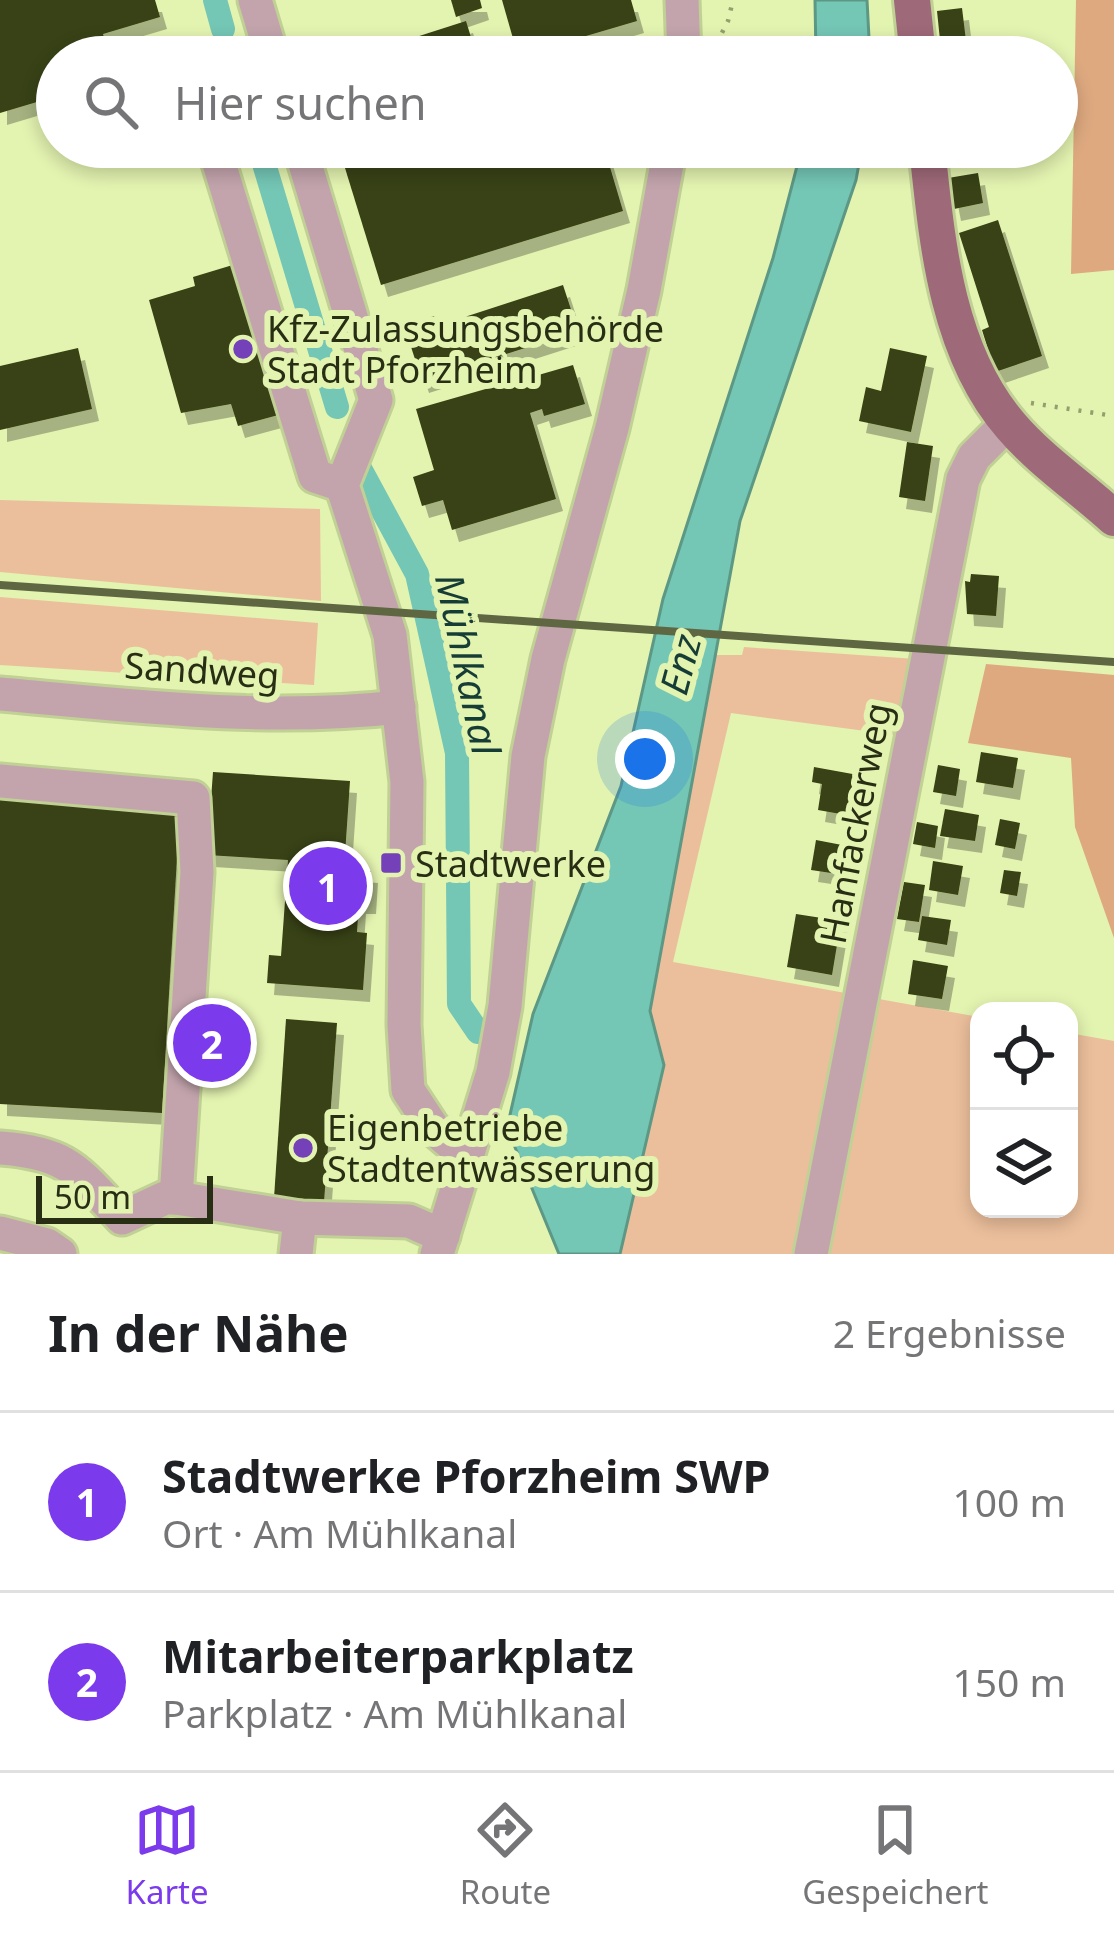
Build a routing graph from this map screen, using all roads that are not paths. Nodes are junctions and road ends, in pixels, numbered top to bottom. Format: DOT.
graph roads {
  1 [pos="255,0"];
  2 [pos="682,0"];
  3 [pos="912,0"];
  4 [pos="266,36"];
  5 [pos="683,36"];
  6 [pos="916,36"];
  7 [pos="220,168"];
  8 [pos="306,168"];
  9 [pos="666,168"];
  10 [pos="930,168"];
  11 [pos="1015,411"];
  12 [pos="342,485"];
  13 [pos="1114,518"];
  14 [pos="0,694"];
  15 [pos="399,707"];
  16 [pos="0,782"];
  17 [pos="0,1148"];
  18 [pos="468,1158"];
  19 [pos="176,1198"];
  20 [pos="300,1218"];
  21 [pos="0,1233"];
  22 [pos="440,1245"];
  23 [pos="60,1254"];
  24 [pos="296,1254"];
  25 [pos="811,1254"];
  1 -- 4 [label="street"];
  2 -- 5 [label="street"];
  3 -- 6 [label="main road"];
  7 -- 12 [label="street"];
  8 -- 12 [label="street"];
  9 -- 18 [label="street"];
  10 -- 11 [label="main road"];
  11 -- 13 [label="main road"];
  11 -- 25 [label="street, Hanfackerweg"];
  12 -- 15 [label="street"];
  14 -- 15 [label="street, Sandweg"];
  15 -- 18 [label="street"];
  16 -- 19 [label="street"];
  17 -- 19 [label="street"];
  18 -- 22 [label="street"];
  19 -- 20 [label="street"];
  20 -- 22 [label="street"];
  20 -- 24 [label="street"];
  21 -- 23 [label="street"];
}
